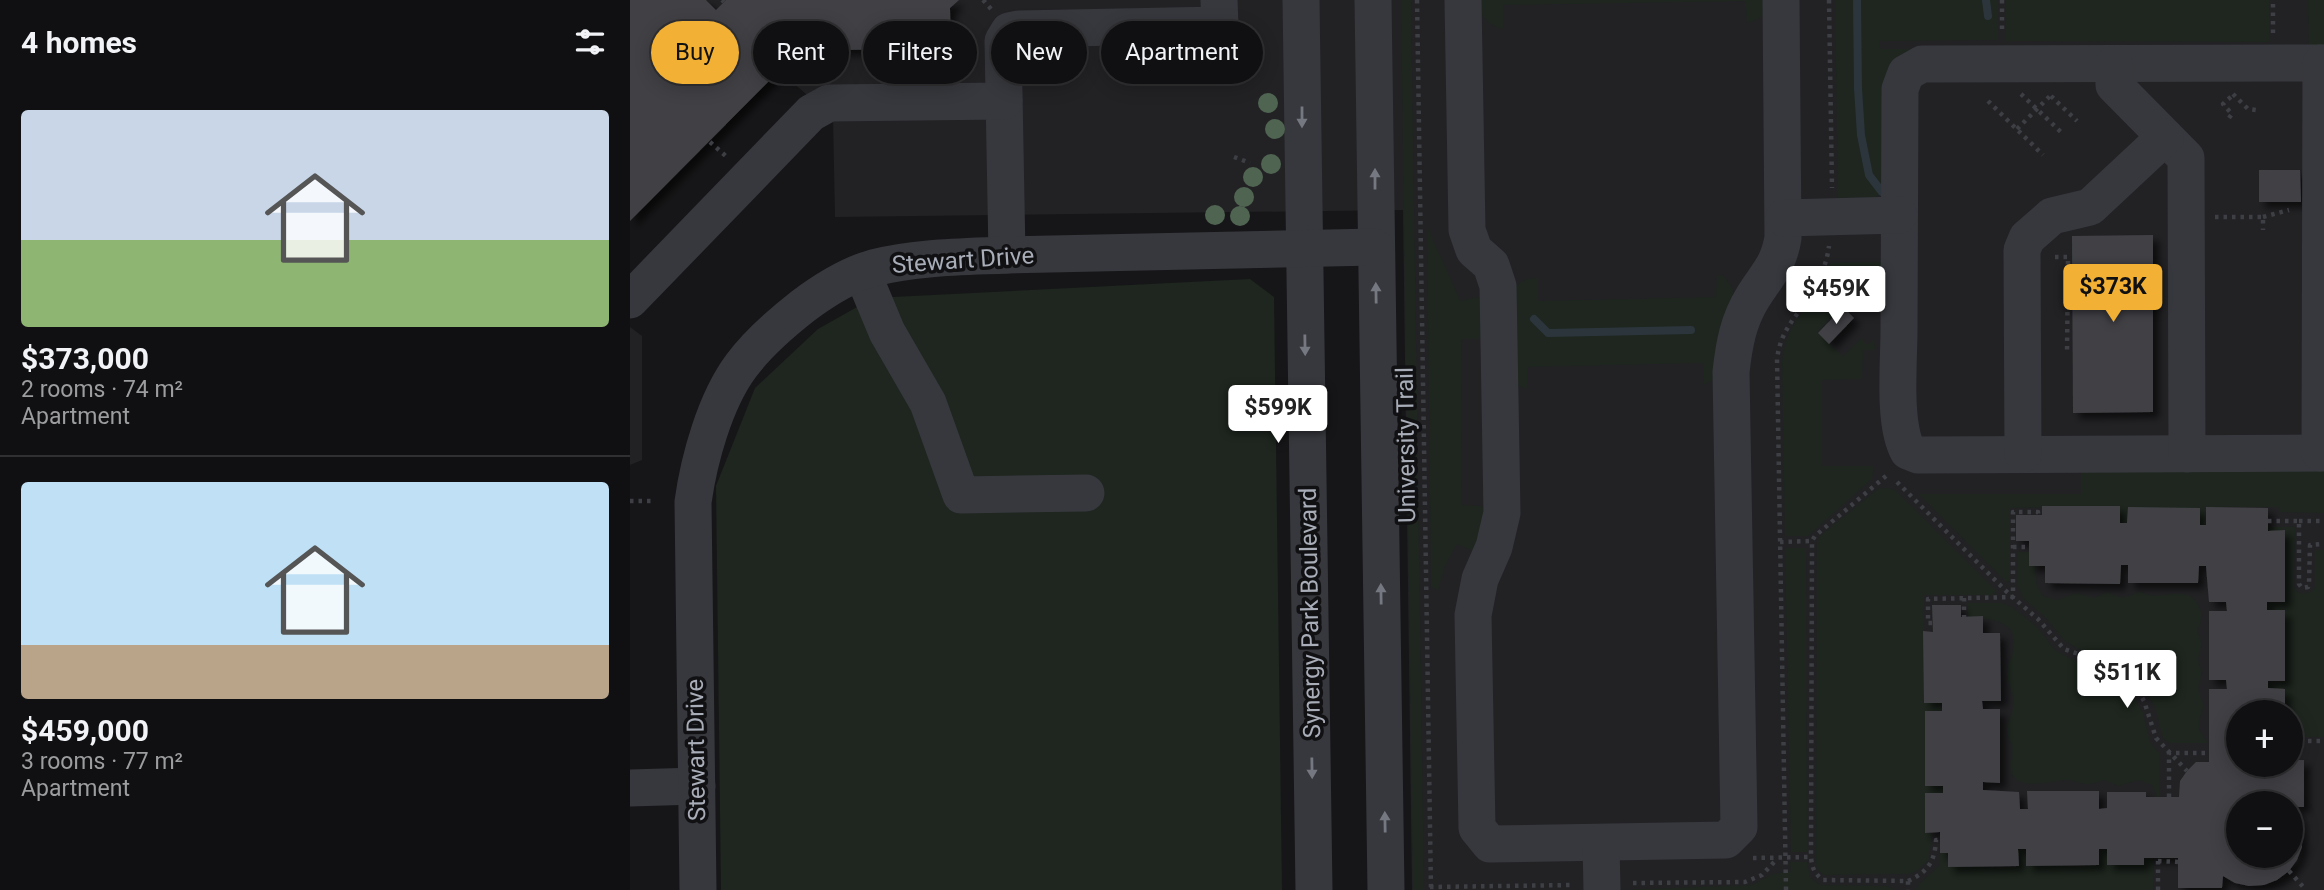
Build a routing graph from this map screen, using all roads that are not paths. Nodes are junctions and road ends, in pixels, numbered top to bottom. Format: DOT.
graph roads {
  1 [pos="1219,0"];
  2 [pos="1301,0"];
  3 [pos="1350,0"];
  4 [pos="1373,0"];
  5 [pos="1463,0"];
  6 [pos="1781,0"];
  7 [pos="1374,43"];
  8 [pos="2322,63"];
  9 [pos="2114,64"];
  10 [pos="1004,101"];
  11 [pos="2165,137"];
  12 [pos="1899,215"];
  13 [pos="1784,218"];
  14 [pos="1375,247"];
  15 [pos="1303,249"];
  16 [pos="1007,255"];
  17 [pos="862,272"];
  18 [pos="630,300"];
  19 [pos="2322,453"];
  20 [pos="2023,454"];
  21 [pos="2187,454"];
  22 [pos="1086,493"];
  23 [pos="697,786"];
  24 [pos="630,788"];
  25 [pos="1601,843"];
  26 [pos="1602,886"];
  27 [pos="698,890"];
  28 [pos="1314,890"];
  29 [pos="1386,890"];
  1 -- 10 [label="street"];
  2 -- 15 [label="street, Synergy Park Boulevard, one-way"];
  3 -- 7 [label="street"];
  4 -- 7 [label="street"];
  5 -- 25 [label="street"];
  6 -- 13 [label="street"];
  14 -- 7 [label="street, one-way"];
  8 -- 9 [label="street"];
  8 -- 19 [label="street"];
  9 -- 11 [label="street"];
  9 -- 12 [label="street"];
  10 -- 16 [label="street"];
  10 -- 18 [label="street"];
  11 -- 20 [label="street"];
  11 -- 21 [label="street"];
  12 -- 13 [label="street"];
  12 -- 20 [label="street"];
  13 -- 25 [label="street"];
  14 -- 15 [label="street, Stewart Drive"];
  29 -- 14 [label="street, one-way"];
  15 -- 16 [label="street, Stewart Drive"];
  15 -- 28 [label="street, Synergy Park Boulevard, one-way"];
  16 -- 17 [label="street, Stewart Drive"];
  17 -- 22 [label="street"];
  17 -- 23 [label="street, Stewart Drive"];
  19 -- 21 [label="street"];
  20 -- 21 [label="street"];
  23 -- 24 [label="street"];
  23 -- 27 [label="street, Stewart Drive"];
  25 -- 26 [label="street"];
}
